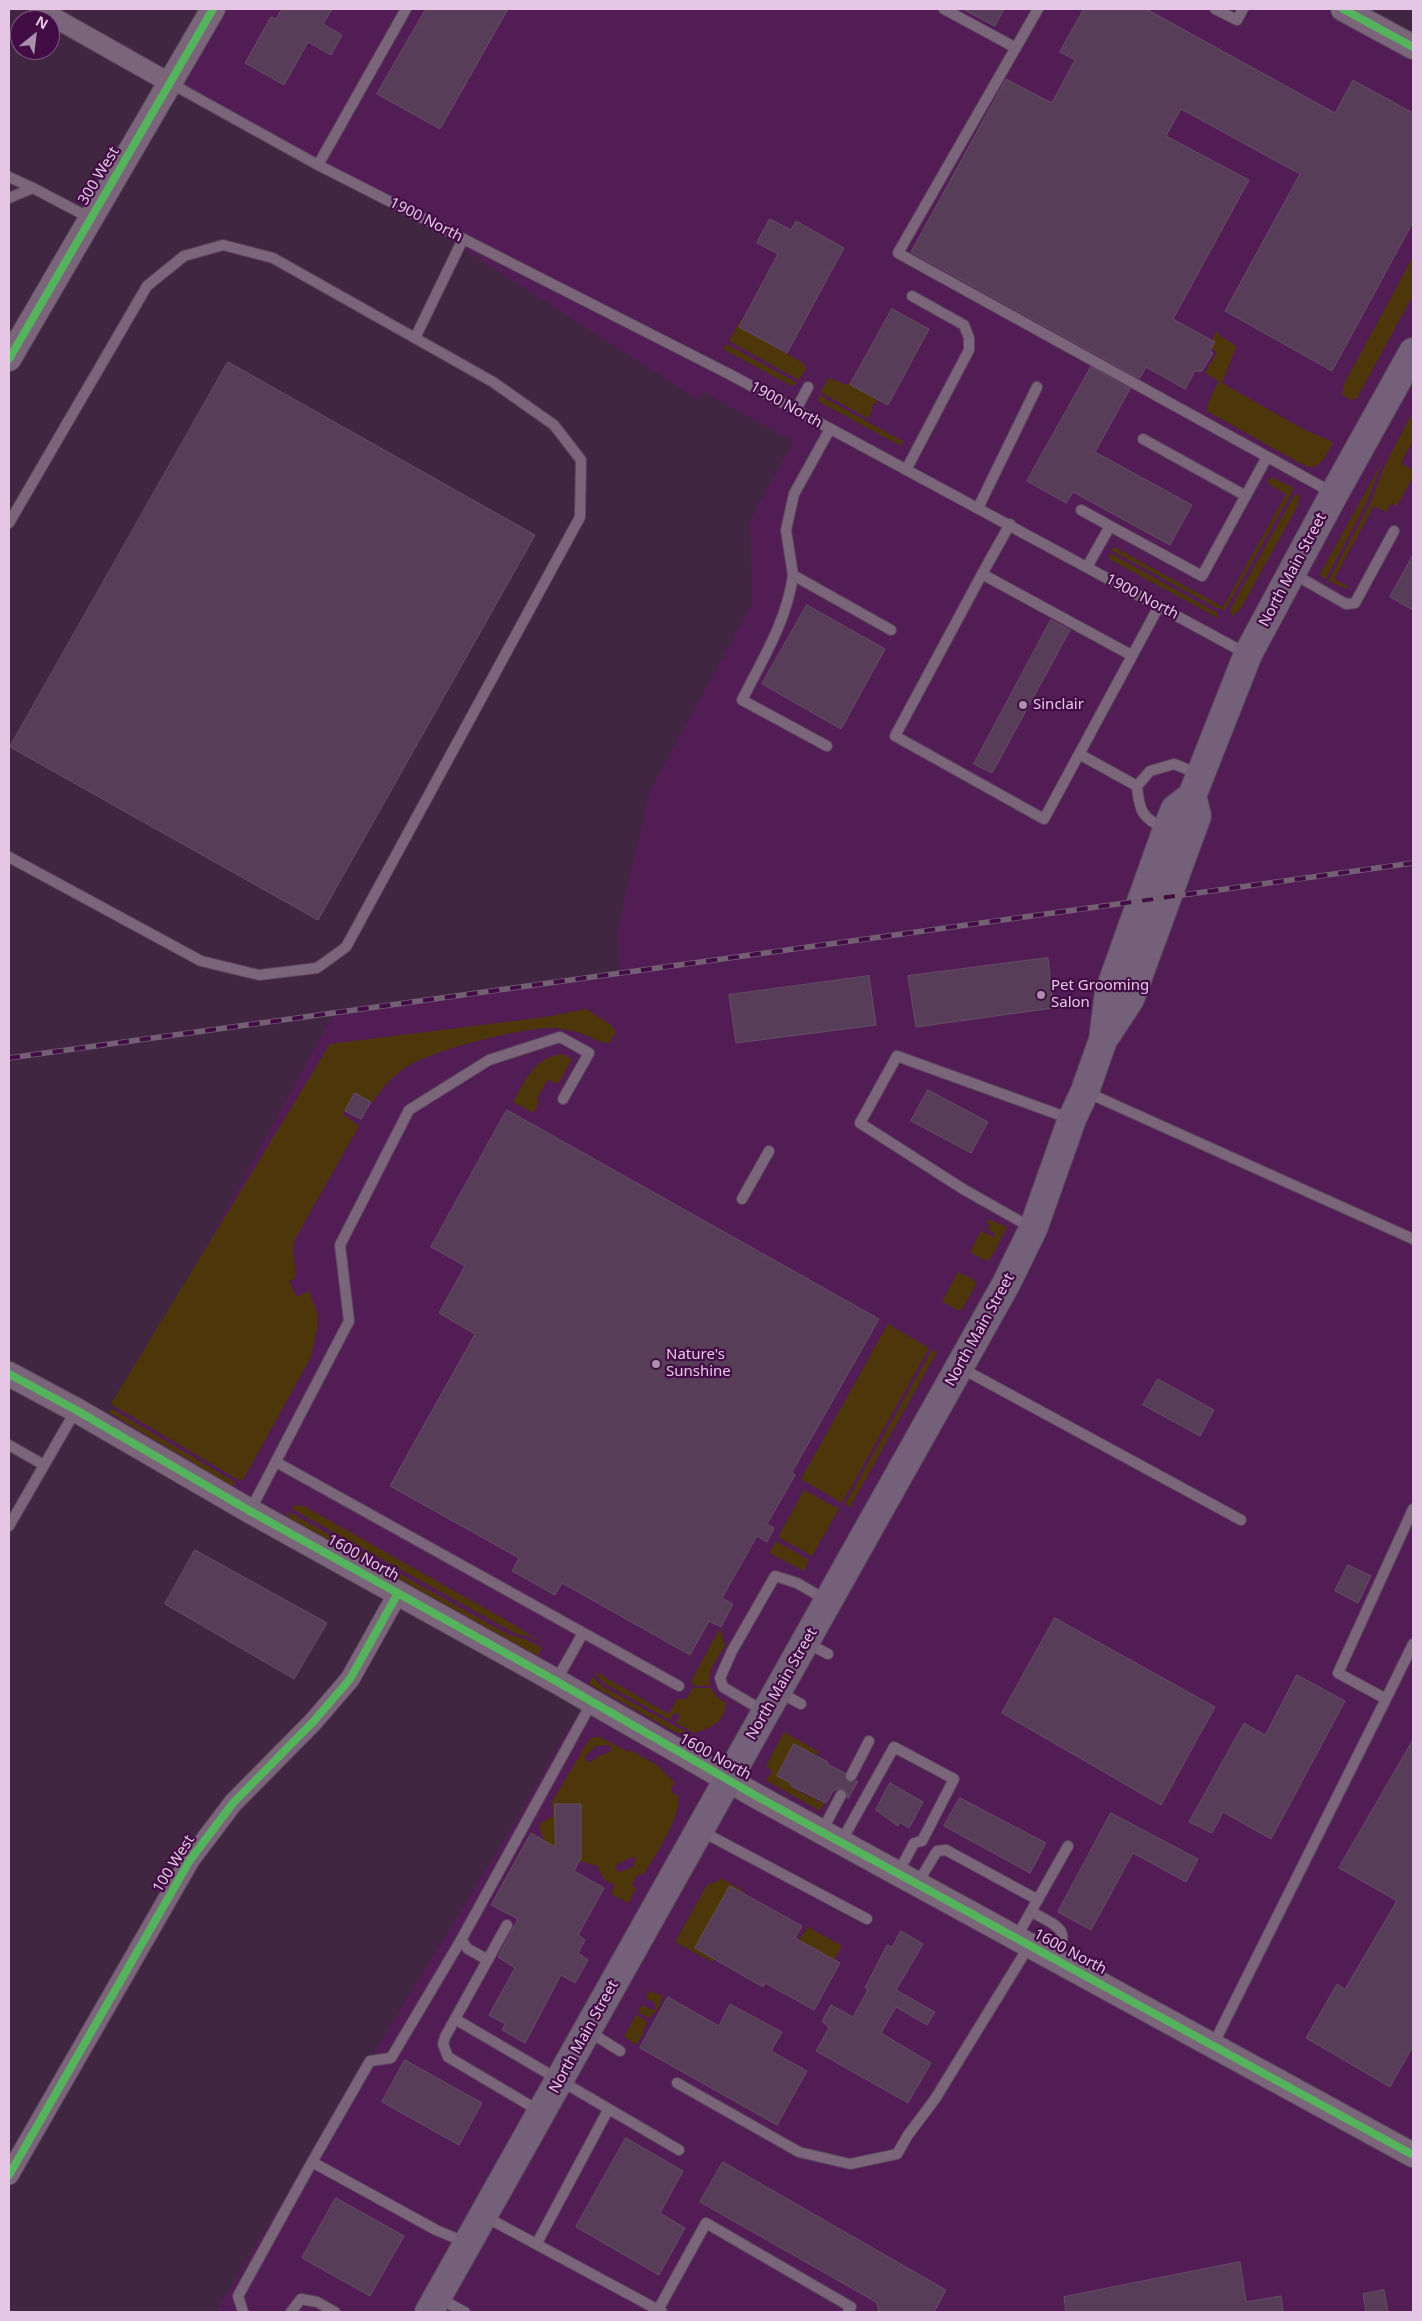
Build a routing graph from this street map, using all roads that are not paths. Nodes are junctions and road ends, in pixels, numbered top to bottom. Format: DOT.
graph roads {
  1 [pos="39,9"];
  2 [pos="213,9"];
  3 [pos="406,9"];
  4 [pos="944,9"];
  5 [pos="1038,9"];
  6 [pos="1215,9"];
  7 [pos="1243,9"];
  8 [pos="1343,9"];
  9 [pos="1413,47"];
  10 [pos="1016,48"];
  11 [pos="170,83"];
  12 [pos="318,165"];
  13 [pos="9,177"];
  14 [pos="33,188"];
  15 [pos="9,198"];
  16 [pos="90,218"];
  17 [pos="463,238"];
  18 [pos="912,296"];
  19 [pos="415,338"];
  20 [pos="1413,352"];
  21 [pos="9,358"];
  22 [pos="808,387"];
  23 [pos="1037,387"];
  24 [pos="796,410"];
  25 [pos="830,429"];
  26 [pos="1142,439"];
  27 [pos="1267,457"];
  28 [pos="906,470"];
  29 [pos="1334,494"];
  30 [pos="1246,496"];
  31 [pos="978,508"];
  32 [pos="1081,510"];
  33 [pos="9,523"];
  34 [pos="1010,524"];
  35 [pos="1110,526"];
  36 [pos="1394,531"];
  37 [pos="1087,567"];
  38 [pos="1291,573"];
  39 [pos="982,574"];
  40 [pos="793,575"];
  41 [pos="1159,606"];
  42 [pos="891,630"];
  43 [pos="1248,654"];
  44 [pos="1131,656"];
  45 [pos="828,746"];
  46 [pos="1079,754"];
  47 [pos="1196,785"];
  48 [pos="1137,786"];
  49 [pos="1167,829"];
  50 [pos="9,856"];
  51 [pos="1103,1040"];
  52 [pos="1085,1091"];
  53 [pos="563,1099"];
  54 [pos="1072,1120"];
  55 [pos="769,1151"];
  56 [pos="742,1199"];
  57 [pos="1033,1229"];
  58 [pos="1413,1240"];
  59 [pos="960,1368"];
  60 [pos="9,1374"];
  61 [pos="76,1410"];
  62 [pos="9,1445"];
  63 [pos="276,1462"];
  64 [pos="44,1465"];
  65 [pos="1413,1508"];
  66 [pos="250,1511"];
  67 [pos="1240,1520"];
  68 [pos="9,1526"];
  69 [pos="398,1593"];
  70 [pos="828,1601"];
  71 [pos="583,1632"];
  72 [pos="1413,1644"];
  73 [pos="556,1681"];
  74 [pos="679,1686"];
  75 [pos="1386,1699"];
  76 [pos="592,1702"];
  77 [pos="782,1702"];
  78 [pos="869,1741"];
  79 [pos="851,1776"];
  80 [pos="728,1780"];
  81 [pos="841,1795"];
  82 [pos="700,1830"];
  83 [pos="831,1837"];
  84 [pos="1068,1846"];
  85 [pos="908,1878"];
  86 [pos="1038,1900"];
  87 [pos="1032,1912"];
  88 [pos="867,1919"];
  89 [pos="507,1925"];
  90 [pos="461,1940"];
  91 [pos="1022,1942"];
  92 [pos="488,1960"];
  93 [pos="1055,1960"];
  94 [pos="454,2019"];
  95 [pos="588,2030"];
  96 [pos="1213,2045"];
  97 [pos="620,2051"];
  98 [pos="559,2080"];
  99 [pos="677,2083"];
  100 [pos="608,2110"];
  101 [pos="542,2112"];
  102 [pos="679,2150"];
  103 [pos="1413,2155"];
  104 [pos="312,2162"];
  105 [pos="9,2175"];
  106 [pos="484,2216"];
  107 [pos="536,2243"];
  108 [pos="468,2244"];
  109 [pos="433,2305"];
  110 [pos="660,2311"];
  111 [pos="243,2312"];
  112 [pos="291,2312"];
  113 [pos="336,2312"];
  114 [pos="465,2312"];
  115 [pos="848,2312"];
  1 -- 11 [label="street"];
  2 -- 11 [label="street, 300 West"];
  3 -- 12 [label="lane"];
  4 -- 10 [label="lane"];
  5 -- 10 [label="lane"];
  6 -- 7 [label="lane"];
  8 -- 9 [label="street"];
  10 -- 27 [label="lane"];
  11 -- 12 [label="lane, 1900 North"];
  11 -- 16 [label="street, 300 West"];
  12 -- 17 [label="lane, 1900 North"];
  13 -- 14 [label="lane"];
  14 -- 15 [label="lane"];
  14 -- 16 [label="lane"];
  16 -- 21 [label="street, 300 West"];
  17 -- 19 [label="lane"];
  17 -- 24 [label="lane, 1900 North"];
  18 -- 28 [label="lane"];
  19 -- 33 [label="lane"];
  19 -- 50 [label="lane"];
  20 -- 29 [label="main road, North Main Street"];
  22 -- 24 [label="lane"];
  23 -- 31 [label="lane"];
  24 -- 25 [label="lane, 1900 North"];
  25 -- 28 [label="lane, 1900 North"];
  25 -- 40 [label="lane"];
  26 -- 30 [label="lane"];
  27 -- 29 [label="lane"];
  27 -- 30 [label="lane"];
  28 -- 31 [label="lane, 1900 North"];
  29 -- 38 [label="main road, North Main Street"];
  30 -- 35 [label="lane"];
  31 -- 34 [label="lane, 1900 North"];
  32 -- 35 [label="lane"];
  34 -- 37 [label="lane, 1900 North"];
  34 -- 39 [label="lane"];
  35 -- 37 [label="lane"];
  36 -- 38 [label="lane"];
  37 -- 41 [label="lane, 1900 North"];
  38 -- 43 [label="main road, North Main Street"];
  39 -- 44 [label="lane"];
  39 -- 46 [label="lane"];
  40 -- 42 [label="lane"];
  40 -- 45 [label="lane"];
  41 -- 43 [label="lane, 1900 North"];
  41 -- 44 [label="lane"];
  43 -- 47 [label="main road, North Main Street"];
  44 -- 46 [label="lane"];
  46 -- 48 [label="lane"];
  47 -- 48 [label="lane"];
  47 -- 49 [label="main road, North Main Street"];
  47 -- 51 [label="main road, North Main Street"];
  48 -- 49 [label="lane"];
  49 -- 51 [label="main road, North Main Street"];
  51 -- 52 [label="main road, North Main Street"];
  52 -- 54 [label="main road, North Main Street"];
  52 -- 58 [label="lane"];
  53 -- 63 [label="lane"];
  54 -- 57 [label="main road, North Main Street"];
  54 -- 57 [label="lane"];
  55 -- 56 [label="lane"];
  57 -- 59 [label="main road, North Main Street"];
  59 -- 67 [label="lane"];
  59 -- 70 [label="main road, North Main Street"];
  60 -- 61 [label="street, 1600 North"];
  61 -- 64 [label="lane"];
  61 -- 66 [label="street, 1600 North"];
  62 -- 64 [label="lane"];
  63 -- 66 [label="lane"];
  63 -- 71 [label="lane"];
  64 -- 68 [label="lane"];
  65 -- 75 [label="lane"];
  66 -- 69 [label="street, 1600 North"];
  69 -- 73 [label="street, 1600 North"];
  69 -- 105 [label="street, 100 West"];
  70 -- 77 [label="main road, North Main Street"];
  70 -- 77 [label="lane"];
  71 -- 73 [label="lane"];
  71 -- 74 [label="lane"];
  72 -- 75 [label="lane"];
  73 -- 76 [label="street, 1600 North"];
  75 -- 96 [label="lane"];
  76 -- 80 [label="street, 1600 North"];
  76 -- 90 [label="lane"];
  77 -- 80 [label="main road, North Main Street"];
  78 -- 79 [label="lane"];
  80 -- 82 [label="main road, North Main Street"];
  80 -- 83 [label="street, 1600 North"];
  81 -- 83 [label="lane"];
  82 -- 88 [label="lane"];
  82 -- 95 [label="main road, North Main Street"];
  83 -- 85 [label="street, 1600 North"];
  83 -- 85 [label="lane"];
  84 -- 86 [label="lane"];
  85 -- 86 [label="lane"];
  85 -- 91 [label="street, 1600 North"];
  86 -- 87 [label="lane"];
  87 -- 91 [label="lane"];
  87 -- 93 [label="lane"];
  89 -- 92 [label="lane"];
  90 -- 92 [label="lane"];
  90 -- 104 [label="lane"];
  91 -- 93 [label="street, 1600 North"];
  91 -- 99 [label="lane"];
  92 -- 94 [label="lane"];
  93 -- 96 [label="street, 1600 North"];
  94 -- 98 [label="lane"];
  94 -- 101 [label="lane"];
  95 -- 97 [label="lane"];
  95 -- 98 [label="main road, North Main Street"];
  96 -- 103 [label="street, 1600 North"];
  98 -- 100 [label="lane"];
  98 -- 101 [label="main road, North Main Street"];
  100 -- 102 [label="lane"];
  100 -- 107 [label="lane"];
  101 -- 106 [label="main road, North Main Street"];
  104 -- 108 [label="lane"];
  104 -- 111 [label="lane"];
  106 -- 107 [label="lane"];
  106 -- 108 [label="main road, North Main Street"];
  107 -- 110 [label="lane"];
  108 -- 109 [label="main road, North Main Street"];
  109 -- 114 [label="lane"];
  110 -- 115 [label="lane"];
  112 -- 113 [label="lane"];
}
